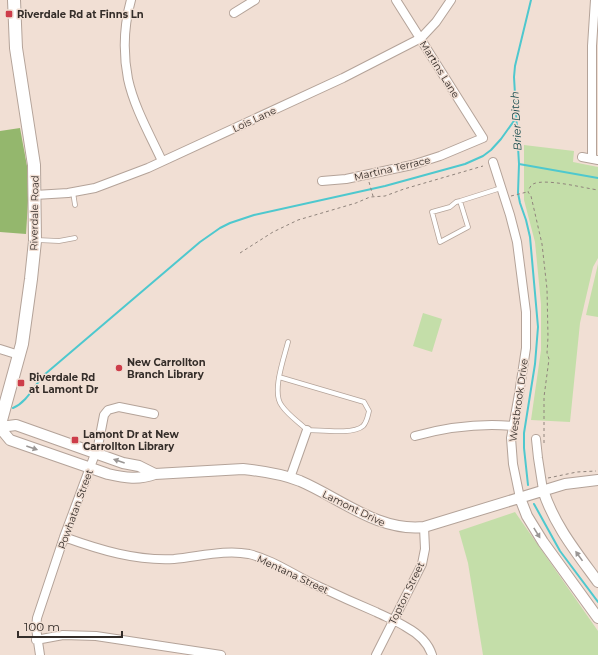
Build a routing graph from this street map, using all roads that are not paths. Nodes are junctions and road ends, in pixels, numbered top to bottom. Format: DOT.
graph roads {
  1 [pos="14,0"];
  2 [pos="131,0"];
  3 [pos="255,0"];
  4 [pos="396,0"];
  5 [pos="451,0"];
  6 [pos="595,0"];
  7 [pos="234,13"];
  8 [pos="421,38"];
  9 [pos="483,138"];
  10 [pos="582,157"];
  11 [pos="595,160"];
  12 [pos="162,161"];
  13 [pos="494,162"];
  14 [pos="322,181"];
  15 [pos="501,188"];
  16 [pos="73,192"];
  17 [pos="35,195"];
  18 [pos="460,201"];
  19 [pos="76,205"];
  20 [pos="75,238"];
  21 [pos="35,239"];
  22 [pos="288,342"];
  23 [pos="0,349"];
  24 [pos="19,355"];
  25 [pos="279,377"];
  26 [pos="154,414"];
  27 [pos="0,426"];
  28 [pos="513,426"];
  29 [pos="307,430"];
  30 [pos="415,436"];
  31 [pos="536,439"];
  32 [pos="95,452"];
  33 [pos="90,468"];
  34 [pos="155,474"];
  35 [pos="290,478"];
  36 [pos="598,480"];
  37 [pos="543,490"];
  38 [pos="520,498"];
  39 [pos="424,527"];
  40 [pos="64,537"];
  41 [pos="598,582"];
  42 [pos="598,618"];
  43 [pos="393,619"];
  44 [pos="36,640"];
  45 [pos="40,655"];
  46 [pos="221,655"];
  47 [pos="376,655"];
  48 [pos="432,655"];
  1 -- 17 [label="main road, Riverdale Road"];
  2 -- 12 [label="street"];
  3 -- 7 [label="street"];
  4 -- 8 [label="street, Martins Lane"];
  5 -- 8 [label="street, Lois Lane"];
  6 -- 11 [label="street"];
  8 -- 9 [label="street, Martins Lane"];
  8 -- 12 [label="street, Lois Lane"];
  9 -- 14 [label="street, Martina Terrace"];
  10 -- 11 [label="street"];
  12 -- 16 [label="street, Lois Lane"];
  13 -- 15 [label="street, Westbrook Drive"];
  15 -- 18 [label="lane"];
  15 -- 28 [label="street, Westbrook Drive"];
  16 -- 17 [label="street, Lois Lane"];
  16 -- 19 [label="lane"];
  17 -- 21 [label="main road, Riverdale Road"];
  18 -- 18 [label="lane"];
  20 -- 21 [label="lane"];
  21 -- 24 [label="main road, Riverdale Road"];
  22 -- 25 [label="lane"];
  23 -- 24 [label="street"];
  24 -- 27 [label="main road, Riverdale Road"];
  25 -- 29 [label="lane"];
  25 -- 29 [label="lane"];
  26 -- 32 [label="street, Powhatan Street"];
  27 -- 32 [label="street, Lamont Drive"];
  27 -- 33 [label="street, Lamont Drive, one-way"];
  28 -- 30 [label="street"];
  28 -- 38 [label="street, Westbrook Drive"];
  29 -- 35 [label="street"];
  31 -- 37 [label="street"];
  32 -- 33 [label="street, Powhatan Street"];
  34 -- 32 [label="street, Lamont Drive, one-way"];
  33 -- 34 [label="street, Lamont Drive"];
  33 -- 40 [label="street, Powhatan Street"];
  34 -- 35 [label="street, Lamont Drive"];
  35 -- 39 [label="street, Lamont Drive"];
  36 -- 37 [label="street, Lamont Drive"];
  37 -- 38 [label="street, Lamont Drive"];
  41 -- 37 [label="street, one-way"];
  38 -- 39 [label="street, Lamont Drive"];
  38 -- 42 [label="street, Westbrook Drive, one-way"];
  39 -- 43 [label="street, Topton Street"];
  40 -- 43 [label="street, Mentana Street"];
  40 -- 44 [label="street, Powhatan Street"];
  43 -- 47 [label="street, Topton Street"];
  43 -- 48 [label="street, Mentana Street"];
  44 -- 45 [label="street, Powhatan Street"];
  44 -- 46 [label="street"];
}
